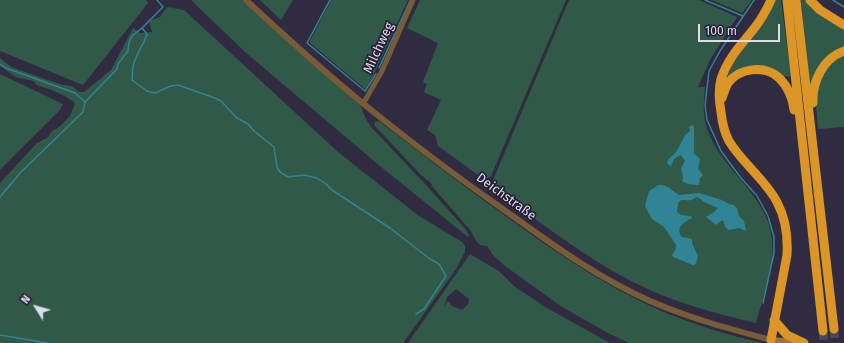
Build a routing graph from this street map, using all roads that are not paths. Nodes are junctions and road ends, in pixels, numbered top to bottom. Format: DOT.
graph roads {
  1 [pos="246,0"];
  2 [pos="413,0"];
  3 [pos="771,0"];
  4 [pos="787,0"];
  5 [pos="796,0"];
  6 [pos="810,0"];
  7 [pos="844,24"];
  8 [pos="844,51"];
  9 [pos="363,104"];
  10 [pos="721,113"];
  11 [pos="810,118"];
  12 [pos="804,149"];
  13 [pos="774,320"];
  14 [pos="834,329"];
  15 [pos="823,331"];
  16 [pos="771,340"];
  17 [pos="792,343"];
  18 [pos="804,343"];
  1 -- 9 [label="street, Deichstraße"];
  2 -- 9 [label="street, Milchweg"];
  3 -- 10 [label="highway"];
  4 -- 12 [label="highway"];
  5 -- 11 [label="highway"];
  6 -- 7 [label="highway"];
  8 -- 11 [label="highway"];
  9 -- 16 [label="street, Deichstraße"];
  10 -- 12 [label="highway"];
  10 -- 13 [label="highway"];
  11 -- 14 [label="highway"];
  12 -- 15 [label="highway"];
  13 -- 16 [label="highway"];
  13 -- 18 [label="highway"];
  16 -- 17 [label="main road, Deichstraße"];
}
